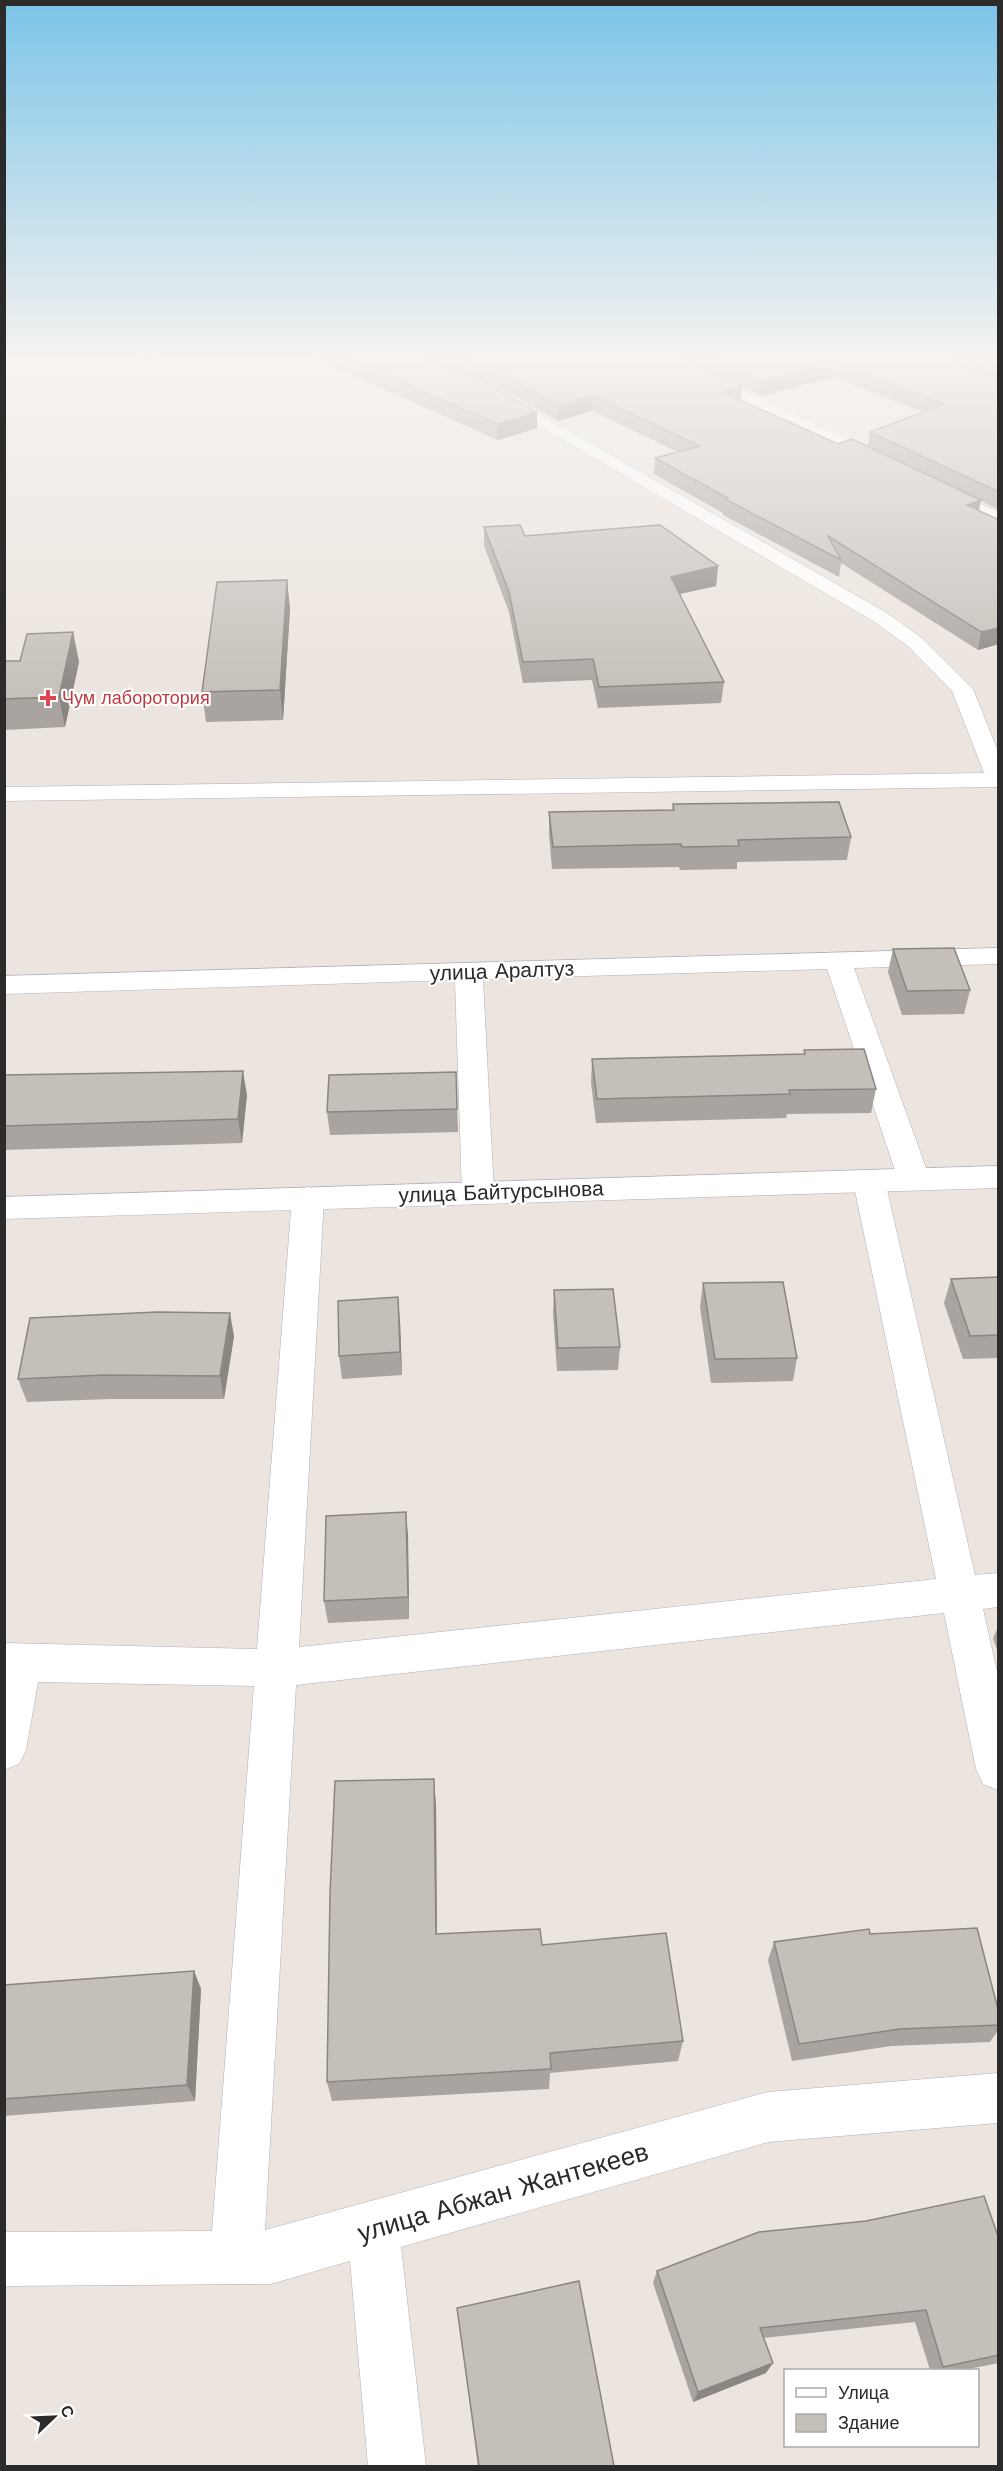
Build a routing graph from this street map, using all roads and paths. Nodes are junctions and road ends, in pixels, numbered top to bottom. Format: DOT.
graph roads {
  1 [pos="624,468"];
  2 [pos="893,468"];
  3 [pos="901,472"];
  4 [pos="923,483"];
  5 [pos="999,519"];
  6 [pos="999,780"];
  7 [pos="4,794"];
  8 [pos="999,956"];
  9 [pos="838,961"];
  10 [pos="469,972"];
  11 [pos="4,985"];
  12 [pos="999,1177"];
  13 [pos="914,1179"];
  14 [pos="869,1181"];
  15 [pos="477,1193"];
  16 [pos="308,1198"];
  17 [pos="4,1208"];
  18 [pos="979,1592"];
  19 [pos="13,1662"];
  20 [pos="276,1668"];
  21 [pos="4,1750"];
  22 [pos="999,1769"];
  23 [pos="999,2098"];
  24 [pos="373,2229"];
  25 [pos="237,2257"];
  26 [pos="4,2259"];
  27 [pos="397,2466"];
  1 -- 6 [label="street"];
  2 -- 3 [label="street"];
  4 -- 5 [label="street"];
  6 -- 7 [label="street"];
  8 -- 9 [label="street, улица Аралтуз"];
  9 -- 10 [label="street, улица Аралтуз"];
  9 -- 13 [label="street"];
  10 -- 11 [label="street, улица Аралтуз"];
  10 -- 15 [label="street"];
  12 -- 13 [label="street, улица Байтурсынова"];
  13 -- 14 [label="street, улица Байтурсынова"];
  14 -- 15 [label="street, улица Байтурсынова"];
  14 -- 18 [label="street"];
  15 -- 16 [label="street, улица Байтурсынова"];
  16 -- 17 [label="street, улица Байтурсынова"];
  16 -- 20 [label="street"];
  18 -- 20 [label="street"];
  18 -- 22 [label="street"];
  19 -- 20 [label="street"];
  19 -- 21 [label="street"];
  20 -- 25 [label="street"];
  23 -- 24 [label="street, улица Абжан Жантекеев"];
  24 -- 25 [label="street, улица Абжан Жантекеев"];
  24 -- 27 [label="street"];
  25 -- 26 [label="street, улица Абжан Жантекеев"];
}
